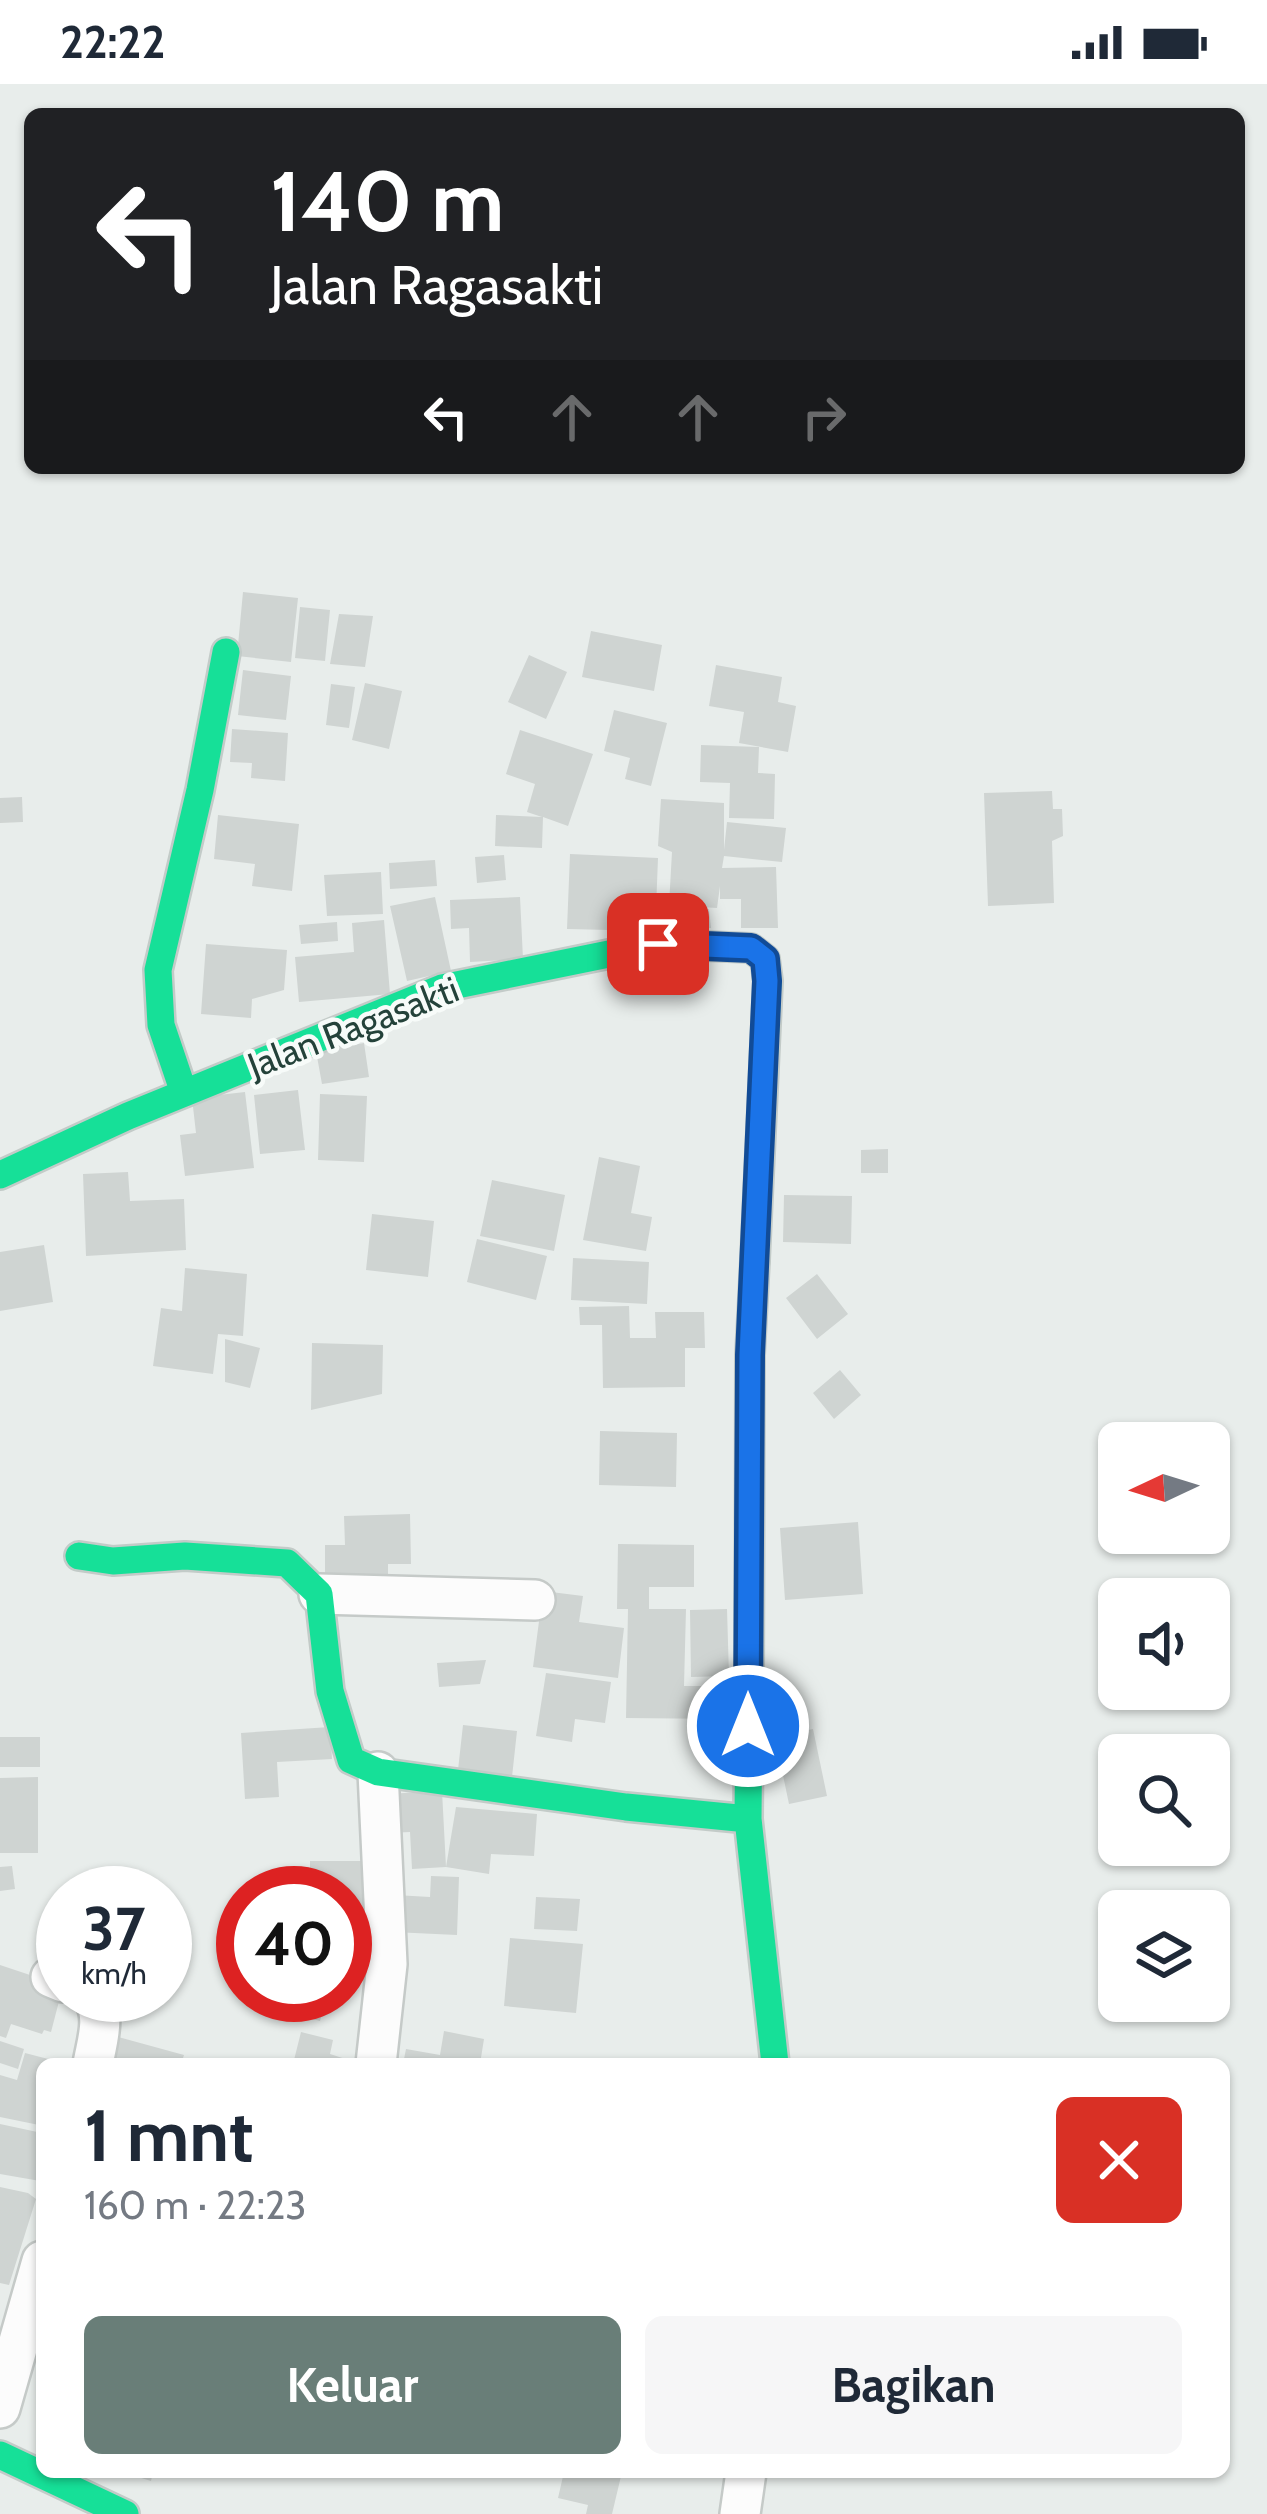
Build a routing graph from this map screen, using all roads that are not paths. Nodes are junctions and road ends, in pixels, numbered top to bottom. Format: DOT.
graph roads {
  1 [pos="226,652"];
  2 [pos="184,1094"];
  3 [pos="0,1175"];
  4 [pos="79,1556"];
  5 [pos="319,1594"];
  6 [pos="535,1600"];
  7 [pos="378,1772"];
  8 [pos="748,1820"];
  9 [pos="99,2022"];
  10 [pos="94,2058"];
  11 [pos="377,2058"];
  12 [pos="775,2058"];
  13 [pos="36,2282"];
  14 [pos="0,2408"];
  15 [pos="0,2455"];
  16 [pos="36,2472"];
  17 [pos="49,2478"];
  18 [pos="745,2478"];
  19 [pos="125,2514"];
  20 [pos="740,2514"];
  1 -- 2 [label="street"];
  2 -- 3 [label="street, Jalan Ragasakti"];
  2 -- 8 [label="street, Jalan Ragasakti"];
  4 -- 5 [label="street"];
  5 -- 6 [label="street"];
  5 -- 7 [label="street"];
  7 -- 8 [label="street"];
  7 -- 11 [label="street"];
  8 -- 12 [label="street, Jalan Ragasakti"];
  9 -- 10 [label="street"];
  13 -- 14 [label="street"];
  15 -- 16 [label="street"];
  17 -- 19 [label="street"];
  18 -- 20 [label="street"];
}
